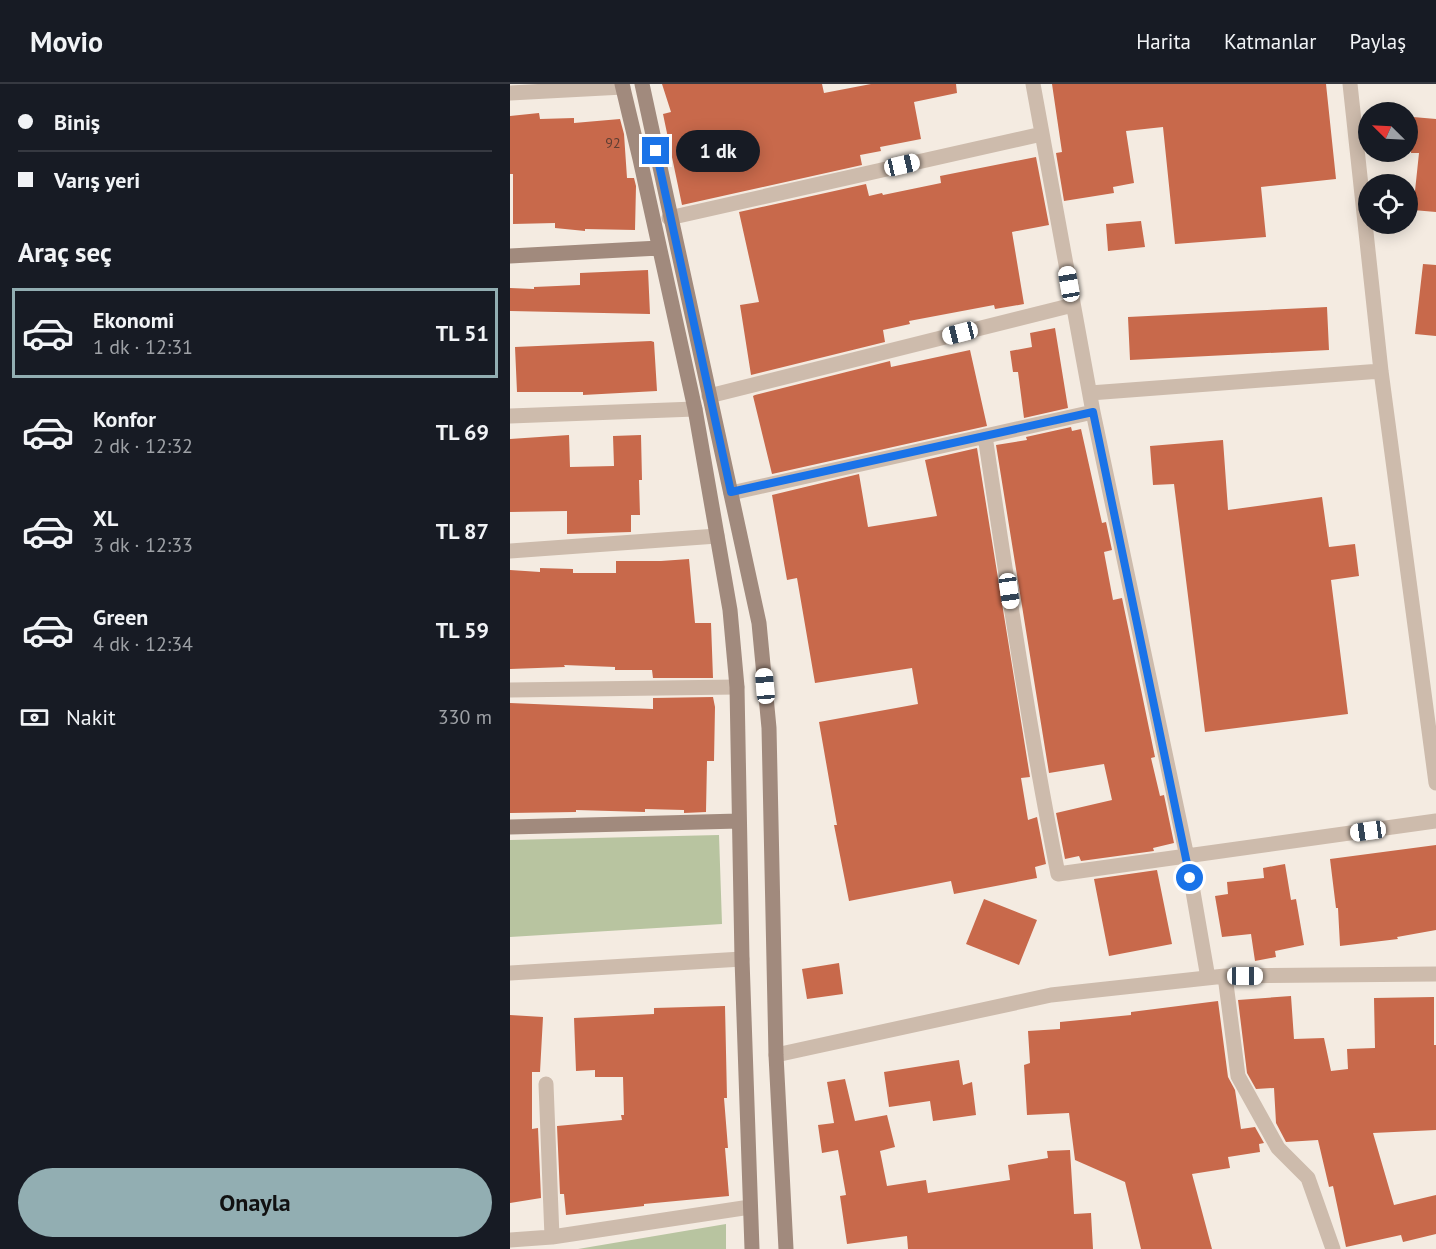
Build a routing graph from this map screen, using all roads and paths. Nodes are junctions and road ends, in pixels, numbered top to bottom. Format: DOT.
graph roads {
  1 [pos="642,84"];
  2 [pos="1033,84"];
  3 [pos="1350,84"];
  4 [pos="622,86"];
  5 [pos="510,93"];
  6 [pos="1042,134"];
  7 [pos="669,218"];
  8 [pos="660,248"];
  9 [pos="510,256"];
  10 [pos="1073,305"];
  11 [pos="1381,371"];
  12 [pos="1090,393"];
  13 [pos="709,396"];
  14 [pos="695,410"];
  15 [pos="1093,412"];
  16 [pos="510,416"];
  17 [pos="985,436"];
  18 [pos="731,492"];
  19 [pos="717,536"];
  20 [pos="510,551"];
  21 [pos="737,687"];
  22 [pos="510,690"];
  23 [pos="1436,783"];
  24 [pos="739,821"];
  25 [pos="1436,821"];
  26 [pos="510,827"];
  27 [pos="1187,857"];
  28 [pos="742,958"];
  29 [pos="510,973"];
  30 [pos="1436,974"];
  31 [pos="1226,976"];
  32 [pos="1208,978"];
  33 [pos="776,1055"];
  34 [pos="546,1083"];
  35 [pos="750,1207"];
  36 [pos="552,1237"];
  37 [pos="510,1240"];
  38 [pos="752,1249"];
  39 [pos="786,1249"];
  40 [pos="1333,1249"];
  1 -- 7 [label="main road"];
  2 -- 6 [label="street"];
  3 -- 11 [label="street"];
  4 -- 5 [label="street"];
  4 -- 8 [label="main road"];
  6 -- 7 [label="street"];
  6 -- 10 [label="street"];
  7 -- 13 [label="main road"];
  8 -- 9 [label="main road"];
  8 -- 14 [label="main road"];
  10 -- 12 [label="street"];
  10 -- 13 [label="street"];
  11 -- 12 [label="street"];
  11 -- 23 [label="street"];
  12 -- 15 [label="street"];
  13 -- 18 [label="main road"];
  14 -- 16 [label="street"];
  14 -- 19 [label="main road"];
  15 -- 17 [label="street"];
  15 -- 27 [label="street"];
  17 -- 18 [label="street"];
  17 -- 27 [label="street"];
  18 -- 33 [label="main road"];
  19 -- 20 [label="street"];
  19 -- 21 [label="main road"];
  21 -- 22 [label="street"];
  21 -- 24 [label="main road"];
  24 -- 26 [label="main road"];
  24 -- 28 [label="main road"];
  25 -- 27 [label="street"];
  27 -- 32 [label="street"];
  28 -- 29 [label="street"];
  28 -- 35 [label="main road"];
  30 -- 31 [label="street"];
  31 -- 32 [label="street"];
  31 -- 40 [label="street"];
  32 -- 33 [label="street"];
  33 -- 39 [label="main road"];
  34 -- 36 [label="street"];
  35 -- 36 [label="street"];
  35 -- 38 [label="main road"];
  36 -- 37 [label="street"];
}
